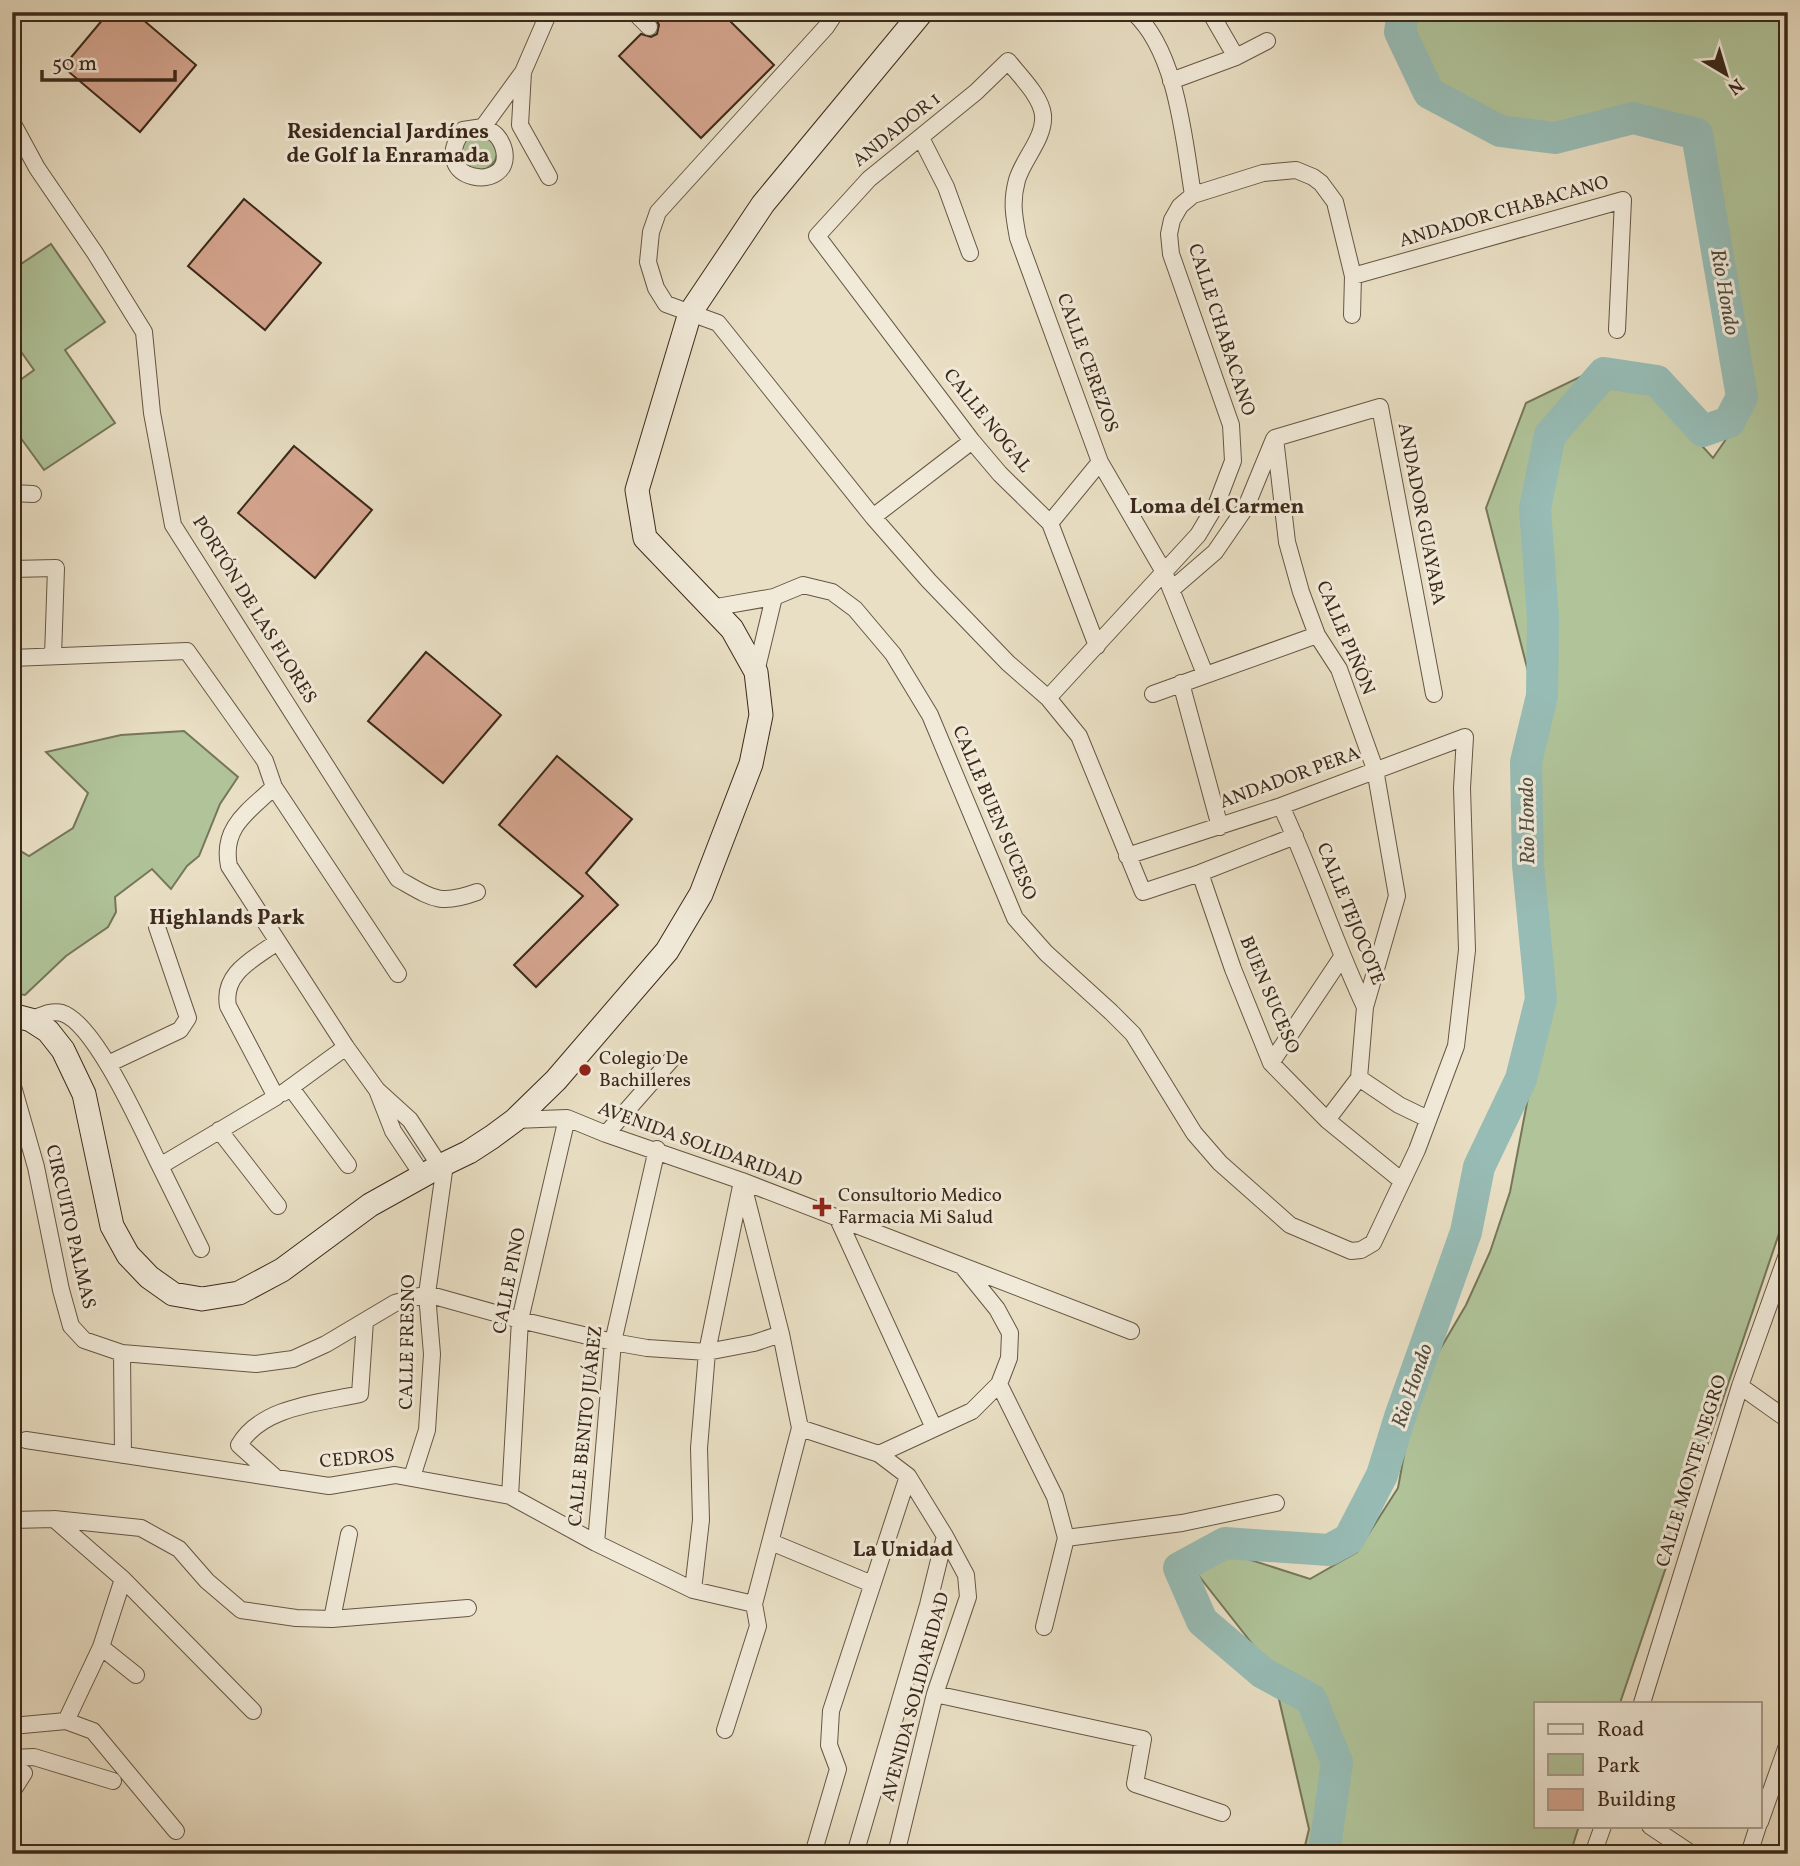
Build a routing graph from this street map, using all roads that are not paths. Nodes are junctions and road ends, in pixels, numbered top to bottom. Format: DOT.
graph roads {
  1 [pos="549,12"];
  2 [pos="634,12"];
  3 [pos="836,12"];
  4 [pos="922,12"];
  5 [pos="1133,12"];
  6 [pos="1210,12"];
  7 [pos="649,27"];
  8 [pos="1267,41"];
  9 [pos="1236,57"];
  10 [pos="1008,61"];
  11 [pos="523,72"];
  12 [pos="1171,81"];
  13 [pos="12,122"];
  14 [pos="484,127"];
  15 [pos="921,138"];
  16 [pos="549,177"];
  17 [pos="1193,195"];
  18 [pos="817,236"];
  19 [pos="970,253"];
  20 [pos="1353,276"];
  21 [pos="690,313"];
  22 [pos="1352,315"];
  23 [pos="1617,330"];
  24 [pos="1275,438"];
  25 [pos="972,441"];
  26 [pos="1100,462"];
  27 [pos="12,493"];
  28 [pos="33,494"];
  29 [pos="873,517"];
  30 [pos="1051,523"];
  31 [pos="12,569"];
  32 [pos="1164,572"];
  33 [pos="1171,590"];
  34 [pos="774,597"];
  35 [pos="711,608"];
  36 [pos="1317,635"];
  37 [pos="1097,646"];
  38 [pos="54,656"];
  39 [pos="12,658"];
  40 [pos="756,672"];
  41 [pos="1205,674"];
  42 [pos="1181,683"];
  43 [pos="1153,694"];
  44 [pos="1434,694"];
  45 [pos="1048,698"];
  46 [pos="1375,769"];
  47 [pos="274,787"];
  48 [pos="1281,806"];
  49 [pos="1220,827"];
  50 [pos="1295,836"];
  51 [pos="1128,856"];
  52 [pos="1200,873"];
  53 [pos="478,892"];
  54 [pos="157,927"];
  55 [pos="277,942"];
  56 [pos="1342,957"];
  57 [pos="398,974"];
  58 [pos="1365,1007"];
  59 [pos="22,1017"];
  60 [pos="346,1047"];
  61 [pos="671,1060"];
  62 [pos="1271,1063"];
  63 [pos="107,1064"];
  64 [pos="1359,1078"];
  65 [pos="12,1083"];
  66 [pos="291,1087"];
  67 [pos="276,1097"];
  68 [pos="567,1118"];
  69 [pos="515,1119"];
  70 [pos="1428,1119"];
  71 [pos="1327,1120"];
  72 [pos="219,1130"];
  73 [pos="606,1134"];
  74 [pos="657,1149"];
  75 [pos="348,1165"];
  76 [pos="160,1166"];
  77 [pos="436,1169"];
  78 [pos="742,1181"];
  79 [pos="1402,1181"];
  80 [pos="278,1206"];
  81 [pos="838,1219"];
  82 [pos="201,1249"];
  83 [pos="1788,1252"];
  84 [pos="962,1266"];
  85 [pos="427,1294"];
  86 [pos="520,1320"];
  87 [pos="366,1321"];
  88 [pos="1130,1331"];
  89 [pos="781,1334"];
  90 [pos="613,1342"];
  91 [pos="707,1352"];
  92 [pos="122,1353"];
  93 [pos="999,1384"];
  94 [pos="1740,1386"];
  95 [pos="1788,1420"];
  96 [pos="934,1428"];
  97 [pos="800,1429"];
  98 [pos="26,1440"];
  99 [pos="879,1454"];
  100 [pos="123,1455"];
  101 [pos="908,1476"];
  102 [pos="412,1477"];
  103 [pos="276,1478"];
  104 [pos="510,1496"];
  105 [pos="1276,1503"];
  106 [pos="54,1519"];
  107 [pos="12,1520"];
  108 [pos="349,1534"];
  109 [pos="946,1536"];
  110 [pos="1066,1538"];
  111 [pos="771,1542"];
  112 [pos="596,1543"];
  113 [pos="123,1579"];
  114 [pos="872,1584"];
  115 [pos="693,1590"];
  116 [pos="754,1604"];
  117 [pos="468,1608"];
  118 [pos="332,1619"];
  119 [pos="1044,1627"];
  120 [pos="101,1647"];
  121 [pos="136,1675"];
  122 [pos="935,1694"];
  123 [pos="1642,1702"];
  124 [pos="253,1710"];
  125 [pos="66,1721"];
  126 [pos="12,1726"];
  127 [pos="725,1730"];
  128 [pos="1788,1743"];
  129 [pos="12,1758"];
  130 [pos="18,1771"];
  131 [pos="113,1781"];
  132 [pos="12,1792"];
  133 [pos="1222,1813"];
  134 [pos="1762,1816"];
  135 [pos="1602,1828"];
  136 [pos="1653,1828"];
  137 [pos="1758,1828"];
  138 [pos="176,1831"];
  139 [pos="813,1854"];
  140 [pos="855,1854"];
  141 [pos="896,1854"];
  142 [pos="1594,1854"];
  143 [pos="1692,1854"];
  144 [pos="1748,1854"];
  1 -- 11 [label="street"];
  2 -- 7 [label="street"];
  3 -- 21 [label="street"];
  4 -- 21 [label="main road"];
  5 -- 12 [label="street"];
  6 -- 9 [label="street"];
  8 -- 9 [label="street"];
  9 -- 12 [label="street"];
  10 -- 15 [label="street, ANDADOR 1"];
  10 -- 26 [label="street, CALLE CEREZOS"];
  11 -- 14 [label="street"];
  11 -- 16 [label="street"];
  12 -- 17 [label="street"];
  13 -- 53 [label="street, PORTÓN DE LAS FLORES"];
  15 -- 18 [label="street, ANDADOR 1"];
  15 -- 19 [label="street"];
  17 -- 20 [label="street"];
  17 -- 32 [label="street, CALLE CHABACANO"];
  18 -- 25 [label="street, CALLE NOGAL"];
  20 -- 22 [label="street"];
  20 -- 23 [label="street, ANDADOR CHABACANO"];
  21 -- 29 [label="street"];
  21 -- 35 [label="main road"];
  24 -- 33 [label="street"];
  24 -- 36 [label="street, CALLE PIÑÓN"];
  24 -- 44 [label="street, ANDADOR GUAYABA"];
  25 -- 29 [label="street"];
  25 -- 30 [label="street, CALLE NOGAL"];
  26 -- 30 [label="street"];
  26 -- 32 [label="street, CALLE CEREZOS"];
  27 -- 28 [label="street"];
  29 -- 45 [label="street"];
  30 -- 37 [label="street, CALLE NOGAL"];
  31 -- 38 [label="street"];
  32 -- 33 [label="street, CALLE CEREZOS"];
  32 -- 37 [label="street, CALLE CHABACANO"];
  33 -- 41 [label="street, CALLE CEREZOS"];
  34 -- 35 [label="street, CALLE BUEN SUCESO"];
  34 -- 40 [label="street"];
  34 -- 79 [label="street, CALLE BUEN SUCESO"];
  35 -- 40 [label="main road"];
  36 -- 41 [label="street"];
  36 -- 46 [label="street, CALLE PIÑÓN"];
  37 -- 45 [label="street, CALLE CHABACANO"];
  38 -- 39 [label="street"];
  38 -- 47 [label="street"];
  40 -- 69 [label="main road"];
  41 -- 42 [label="street"];
  42 -- 43 [label="street"];
  42 -- 49 [label="street"];
  45 -- 51 [label="street"];
  46 -- 48 [label="street, ANDADOR PERA"];
  46 -- 58 [label="street, CALLE PIÑÓN"];
  46 -- 70 [label="street, ANDADOR PERA"];
  47 -- 55 [label="street"];
  47 -- 57 [label="street"];
  48 -- 49 [label="street, ANDADOR PERA"];
  48 -- 50 [label="street, CALLE TEJOCOTE"];
  49 -- 51 [label="street, ANDADOR PERA"];
  50 -- 52 [label="street, CALLE TEJOCOTE"];
  50 -- 56 [label="street, CALLE TEJOCOTE"];
  51 -- 52 [label="street"];
  52 -- 62 [label="street, BUEN SUCESO"];
  54 -- 63 [label="street"];
  55 -- 60 [label="street"];
  55 -- 67 [label="street"];
  56 -- 58 [label="street, CALLE TEJOCOTE"];
  56 -- 62 [label="street"];
  58 -- 64 [label="street, CALLE PIÑÓN"];
  59 -- 63 [label="street"];
  59 -- 77 [label="main road"];
  60 -- 66 [label="street"];
  60 -- 77 [label="street"];
  61 -- 73 [label="street"];
  62 -- 71 [label="street, BUEN SUCESO"];
  63 -- 76 [label="street"];
  64 -- 70 [label="street"];
  64 -- 71 [label="street"];
  65 -- 92 [label="street, CIRCUITO PALMAS"];
  66 -- 67 [label="street"];
  66 -- 75 [label="street"];
  67 -- 72 [label="street"];
  68 -- 69 [label="street, AVENIDA SOLIDARIDAD"];
  68 -- 73 [label="street, AVENIDA SOLIDARIDAD"];
  68 -- 86 [label="street, CALLE PINO"];
  69 -- 77 [label="main road"];
  70 -- 79 [label="street"];
  71 -- 79 [label="street, BUEN SUCESO"];
  72 -- 76 [label="street"];
  72 -- 80 [label="street"];
  73 -- 74 [label="street, AVENIDA SOLIDARIDAD"];
  74 -- 78 [label="street, AVENIDA SOLIDARIDAD"];
  74 -- 90 [label="street, CALLE BENITO JUÁREZ"];
  76 -- 82 [label="street"];
  77 -- 85 [label="street, CALLE FRESNO"];
  78 -- 81 [label="street, AVENIDA SOLIDARIDAD"];
  78 -- 89 [label="street"];
  78 -- 91 [label="street"];
  81 -- 84 [label="street, AVENIDA SOLIDARIDAD"];
  81 -- 96 [label="street"];
  83 -- 94 [label="street, CALLE MONTE NEGRO"];
  84 -- 88 [label="street, AVENIDA SOLIDARIDAD"];
  84 -- 93 [label="street"];
  85 -- 86 [label="street"];
  85 -- 87 [label="street, CIRCUITO PALMAS"];
  85 -- 102 [label="street, CALLE FRESNO"];
  86 -- 90 [label="street"];
  86 -- 104 [label="street, CALLE PINO"];
  87 -- 92 [label="street, CIRCUITO PALMAS"];
  87 -- 103 [label="street"];
  89 -- 91 [label="street"];
  89 -- 97 [label="street"];
  90 -- 91 [label="street"];
  90 -- 112 [label="street, CALLE BENITO JUÁREZ"];
  91 -- 115 [label="street"];
  92 -- 100 [label="street"];
  93 -- 96 [label="street"];
  93 -- 110 [label="street"];
  94 -- 95 [label="street"];
  94 -- 123 [label="street, CALLE MONTE NEGRO"];
  96 -- 99 [label="street"];
  97 -- 99 [label="street, AVENIDA SOLIDARIDAD"];
  97 -- 111 [label="street"];
  98 -- 100 [label="street, CEDROS"];
  99 -- 101 [label="street, AVENIDA SOLIDARIDAD"];
  100 -- 103 [label="street, CEDROS"];
  101 -- 109 [label="street, AVENIDA SOLIDARIDAD"];
  101 -- 114 [label="street"];
  102 -- 103 [label="street, CEDROS"];
  102 -- 104 [label="street, CEDROS"];
  104 -- 112 [label="street, CEDROS"];
  105 -- 110 [label="street"];
  106 -- 107 [label="street"];
  106 -- 113 [label="street"];
  106 -- 118 [label="street"];
  108 -- 118 [label="street"];
  109 -- 122 [label="street, AVENIDA SOLIDARIDAD"];
  109 -- 140 [label="street"];
  110 -- 119 [label="street"];
  111 -- 114 [label="street"];
  111 -- 116 [label="street"];
  112 -- 115 [label="street, CEDROS"];
  113 -- 120 [label="street"];
  113 -- 124 [label="street"];
  114 -- 139 [label="street"];
  115 -- 116 [label="street, CEDROS"];
  116 -- 127 [label="street"];
  117 -- 118 [label="street"];
  120 -- 121 [label="street"];
  120 -- 125 [label="street"];
  122 -- 133 [label="street"];
  122 -- 141 [label="street, AVENIDA SOLIDARIDAD"];
  125 -- 126 [label="street"];
  125 -- 138 [label="street"];
  128 -- 134 [label="street"];
  129 -- 131 [label="street"];
  130 -- 132 [label="street"];
  135 -- 142 [label="street"];
  136 -- 143 [label="street"];
  137 -- 144 [label="street"];
}
